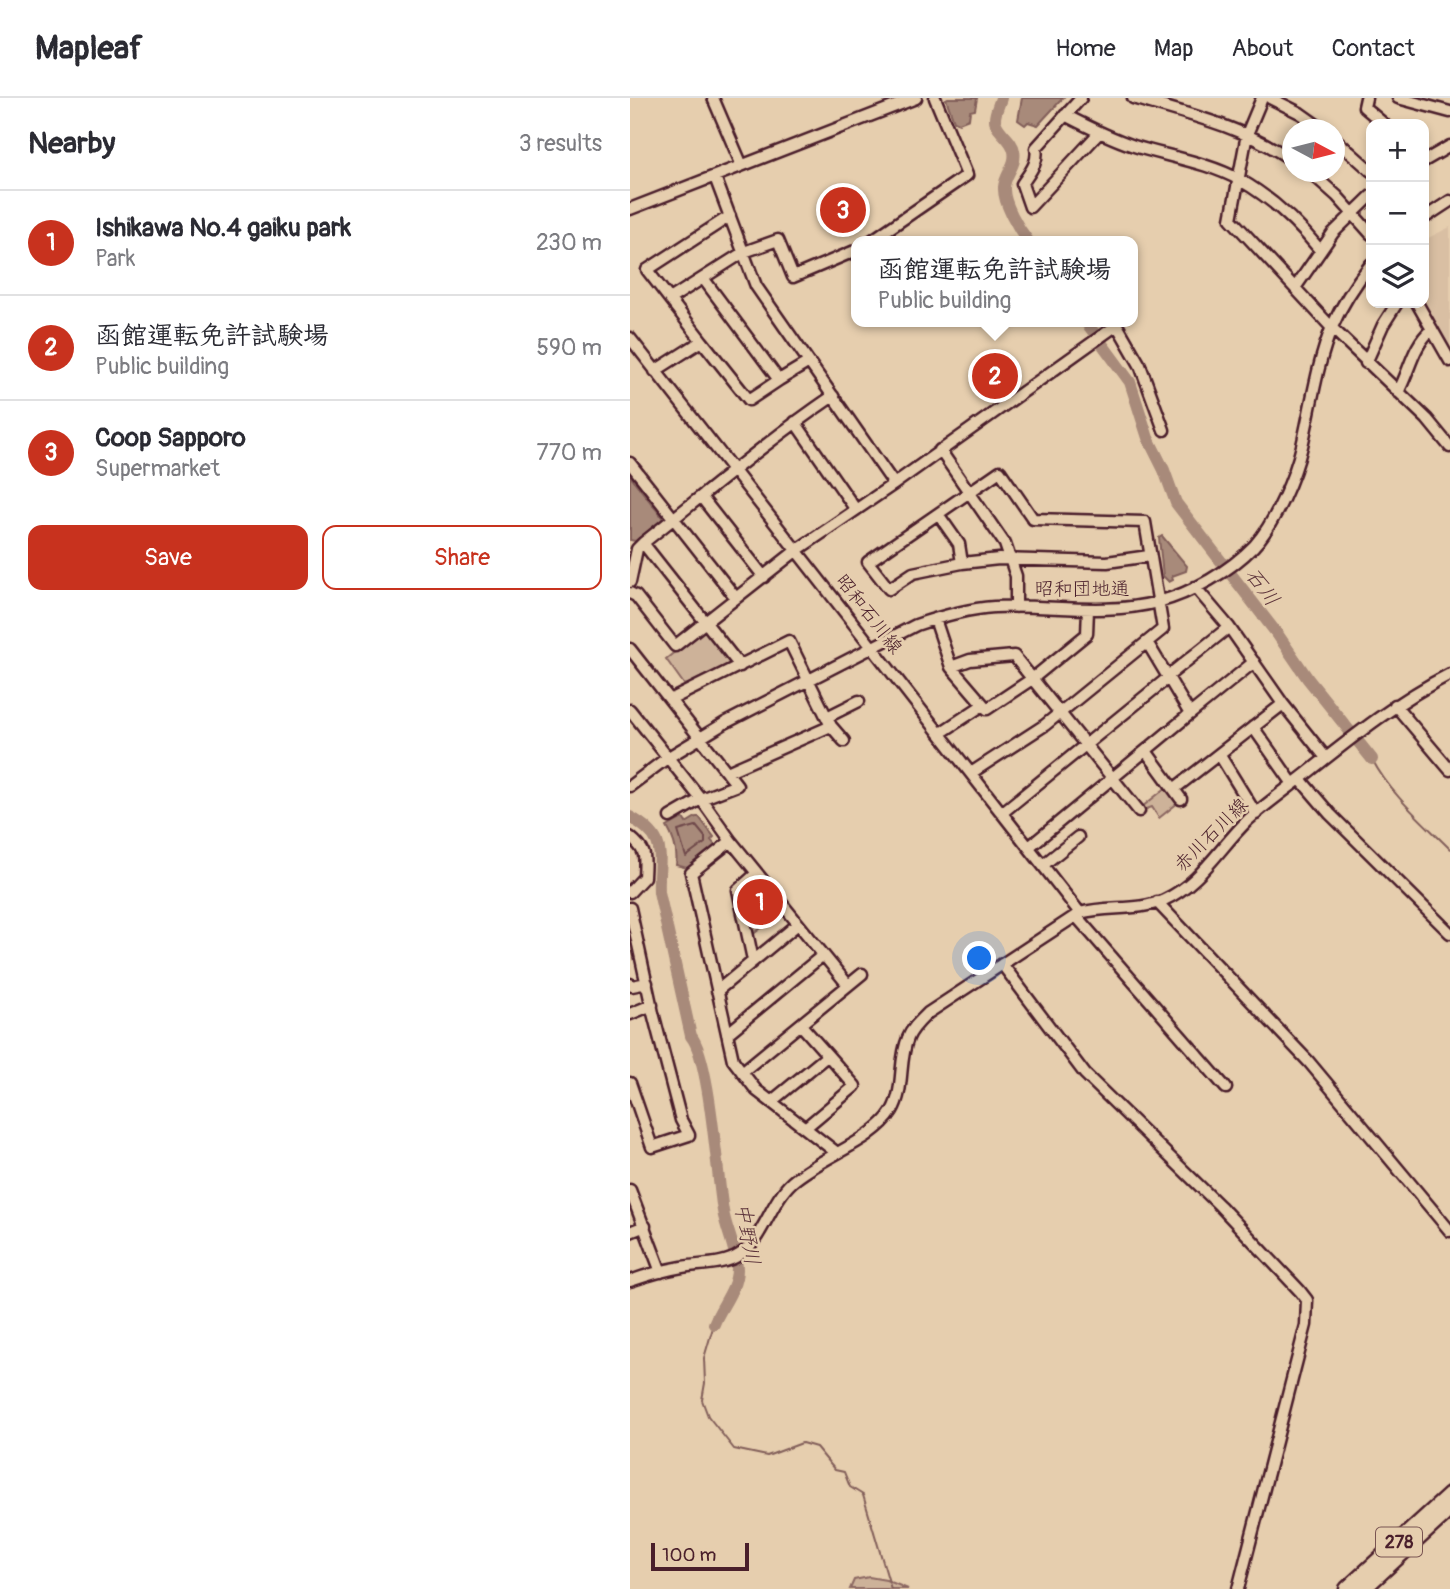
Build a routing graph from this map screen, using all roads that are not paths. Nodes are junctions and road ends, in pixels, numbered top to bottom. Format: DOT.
graph roads {
  1 [pos="713,98"];
  2 [pos="916,98"];
  3 [pos="935,98"];
  4 [pos="1081,98"];
  5 [pos="1133,98"];
  6 [pos="1262,98"];
  7 [pos="1270,98"];
  8 [pos="1366,98"];
  9 [pos="1398,98"];
  10 [pos="1167,103"];
  11 [pos="1450,113"];
  12 [pos="1066,115"];
  13 [pos="1308,119"];
  14 [pos="1378,119"];
  15 [pos="1099,133"];
  16 [pos="1247,134"];
  17 [pos="1345,147"];
  18 [pos="1449,148"];
  19 [pos="1282,154"];
  20 [pos="1429,158"];
  21 [pos="740,161"];
  22 [pos="1366,166"];
  23 [pos="715,177"];
  24 [pos="1238,179"];
  25 [pos="1320,182"];
  26 [pos="1366,200"];
  27 [pos="1450,201"];
  28 [pos="630,209"];
  29 [pos="1352,213"];
  30 [pos="1429,215"];
  31 [pos="730,216"];
  32 [pos="1366,228"];
  33 [pos="878,236"];
  34 [pos="1320,250"];
  35 [pos="744,253"];
  36 [pos="851,253"];
  37 [pos="1366,270"];
  38 [pos="704,278"];
  39 [pos="1295,288"];
  40 [pos="670,299"];
  41 [pos="1394,308"];
  42 [pos="1420,308"];
  43 [pos="1115,327"];
  44 [pos="1118,327"];
  45 [pos="1332,328"];
  46 [pos="1432,329"];
  47 [pos="630,338"];
  48 [pos="702,341"];
  49 [pos="1450,361"];
  50 [pos="809,362"];
  51 [pos="1366,363"];
  52 [pos="655,371"];
  53 [pos="779,380"];
  54 [pos="1398,393"];
  55 [pos="833,396"];
  56 [pos="795,422"];
  57 [pos="1164,430"];
  58 [pos="1448,441"];
  59 [pos="940,450"];
  60 [pos="630,463"];
  61 [pos="734,471"];
  62 [pos="894,484"];
  63 [pos="969,492"];
  64 [pos="702,498"];
  65 [pos="856,510"];
  66 [pos="938,513"];
  67 [pos="674,519"];
  68 [pos="643,543"];
  69 [pos="797,550"];
  70 [pos="1149,556"];
  71 [pos="1012,559"];
  72 [pos="962,563"];
  73 [pos="764,577"];
  74 [pos="630,582"];
  75 [pos="1195,587"];
  76 [pos="630,593"];
  77 [pos="736,598"];
  78 [pos="1157,602"];
  79 [pos="1016,607"];
  80 [pos="1088,609"];
  81 [pos="935,619"];
  82 [pos="705,622"];
  83 [pos="1229,627"];
  84 [pos="1147,642"];
  85 [pos="873,647"];
  86 [pos="630,649"];
  87 [pos="1254,662"];
  88 [pos="740,666"];
  89 [pos="951,667"];
  90 [pos="1450,674"];
  91 [pos="1168,677"];
  92 [pos="1032,679"];
  93 [pos="808,680"];
  94 [pos="670,700"];
  95 [pos="859,701"];
  96 [pos="1283,704"];
  97 [pos="984,705"];
  98 [pos="1395,705"];
  99 [pos="630,710"];
  100 [pos="1060,713"];
  101 [pos="1190,714"];
  102 [pos="829,722"];
  103 [pos="1253,727"];
  104 [pos="945,730"];
  105 [pos="699,738"];
  106 [pos="844,741"];
  107 [pos="1086,745"];
  108 [pos="1146,751"];
  109 [pos="1219,754"];
  110 [pos="667,758"];
  111 [pos="1326,758"];
  112 [pos="1450,770"];
  113 [pos="727,772"];
  114 [pos="971,773"];
  115 [pos="1113,778"];
  116 [pos="1297,782"];
  117 [pos="630,786"];
  118 [pos="1174,789"];
  119 [pos="701,799"];
  120 [pos="1181,799"];
  121 [pos="1139,811"];
  122 [pos="1003,812"];
  123 [pos="1256,814"];
  124 [pos="670,817"];
  125 [pos="1078,837"];
  126 [pos="631,840"];
  127 [pos="731,841"];
  128 [pos="1029,847"];
  129 [pos="1043,865"];
  130 [pos="757,873"];
  131 [pos="630,892"];
  132 [pos="1157,902"];
  133 [pos="630,908"];
  134 [pos="1078,914"];
  135 [pos="798,924"];
  136 [pos="1450,933"];
  137 [pos="823,955"];
  138 [pos="753,960"];
  139 [pos="1002,964"];
  140 [pos="862,974"];
  141 [pos="647,983"];
  142 [pos="630,984"];
  143 [pos="848,985"];
  144 [pos="717,991"];
  145 [pos="652,1005"];
  146 [pos="630,1014"];
  147 [pos="801,1025"];
  148 [pos="727,1034"];
  149 [pos="827,1056"];
  150 [pos="742,1072"];
  151 [pos="630,1083"];
  152 [pos="1226,1088"];
  153 [pos="772,1101"];
  154 [pos="805,1128"];
  155 [pos="837,1153"];
  156 [pos="630,1190"];
  157 [pos="645,1226"];
  158 [pos="1450,1231"];
  159 [pos="630,1232"];
  160 [pos="661,1272"];
  161 [pos="630,1281"];
  162 [pos="1450,1495"];
  163 [pos="1450,1509"];
  164 [pos="1238,1589"];
  165 [pos="1347,1589"];
  166 [pos="1363,1589"];
  1 -- 21 [label="street"];
  2 -- 23 [label="street"];
  3 -- 33 [label="street"];
  4 -- 12 [label="street"];
  5 -- 10 [label="street"];
  6 -- 16 [label="street"];
  7 -- 13 [label="street"];
  8 -- 14 [label="street"];
  9 -- 11 [label="street"];
  10 -- 16 [label="street"];
  12 -- 15 [label="street"];
  12 -- 15 [label="street"];
  15 -- 24 [label="street"];
  16 -- 19 [label="street"];
  16 -- 24 [label="street"];
  17 -- 22 [label="street"];
  18 -- 20 [label="street"];
  23 -- 28 [label="street"];
  23 -- 31 [label="street"];
  24 -- 34 [label="street"];
  24 -- 39 [label="street"];
  25 -- 29 [label="street"];
  26 -- 29 [label="street"];
  27 -- 30 [label="street"];
  29 -- 32 [label="street"];
  29 -- 34 [label="street"];
  31 -- 35 [label="street"];
  31 -- 40 [label="street"];
  34 -- 39 [label="street"];
  35 -- 36 [label="street"];
  35 -- 38 [label="street"];
  35 -- 50 [label="street"];
  37 -- 45 [label="street, 昭和団地通"];
  38 -- 40 [label="street"];
  38 -- 53 [label="street"];
  39 -- 45 [label="street"];
  40 -- 48 [label="street"];
  41 -- 51 [label="street"];
  42 -- 46 [label="street"];
  43 -- 59 [label="street"];
  44 -- 57 [label="street"];
  45 -- 51 [label="street"];
  45 -- 75 [label="street, 昭和団地通"];
  46 -- 49 [label="street"];
  46 -- 54 [label="street"];
  47 -- 52 [label="street, 昭和石川線"];
  48 -- 52 [label="street"];
  48 -- 53 [label="street"];
  50 -- 53 [label="street"];
  50 -- 55 [label="street"];
  51 -- 54 [label="street"];
  52 -- 61 [label="street, 昭和石川線"];
  54 -- 58 [label="street"];
  55 -- 56 [label="street"];
  55 -- 62 [label="street"];
  56 -- 61 [label="street"];
  56 -- 65 [label="street"];
  59 -- 62 [label="street"];
  59 -- 63 [label="street"];
  60 -- 67 [label="street"];
  61 -- 64 [label="street"];
  61 -- 69 [label="street, 昭和石川線"];
  62 -- 65 [label="street"];
  63 -- 66 [label="street"];
  63 -- 70 [label="street"];
  63 -- 71 [label="street"];
  64 -- 67 [label="street"];
  64 -- 73 [label="street"];
  65 -- 69 [label="street"];
  66 -- 72 [label="street"];
  66 -- 72 [label="street"];
  67 -- 68 [label="street"];
  67 -- 77 [label="street"];
  68 -- 74 [label="street"];
  68 -- 82 [label="street"];
  69 -- 73 [label="street"];
  69 -- 85 [label="street, 昭和石川線"];
  70 -- 71 [label="street"];
  70 -- 78 [label="street"];
  71 -- 72 [label="street"];
  71 -- 79 [label="street"];
  73 -- 77 [label="street"];
  75 -- 78 [label="street, 昭和団地通"];
  75 -- 83 [label="street"];
  76 -- 82 [label="street"];
  77 -- 82 [label="street"];
  78 -- 80 [label="street, 昭和団地通"];
  78 -- 84 [label="street"];
  79 -- 80 [label="street, 昭和団地通"];
  79 -- 81 [label="street, 昭和団地通"];
  80 -- 92 [label="street"];
  81 -- 85 [label="street, 昭和団地通"];
  81 -- 89 [label="street"];
  82 -- 88 [label="street"];
  83 -- 87 [label="street"];
  83 -- 91 [label="street"];
  84 -- 91 [label="street"];
  84 -- 100 [label="street"];
  85 -- 93 [label="street, 昭和団地通"];
  85 -- 114 [label="street, 昭和石川線"];
  86 -- 94 [label="street"];
  87 -- 96 [label="street"];
  87 -- 101 [label="street"];
  88 -- 93 [label="street"];
  88 -- 94 [label="street"];
  89 -- 92 [label="street"];
  89 -- 97 [label="street"];
  90 -- 98 [label="street"];
  91 -- 101 [label="street"];
  91 -- 107 [label="street"];
  92 -- 97 [label="street"];
  92 -- 100 [label="street"];
  93 -- 102 [label="street"];
  93 -- 105 [label="street, 昭和団地通"];
  94 -- 105 [label="street"];
  95 -- 102 [label="street"];
  96 -- 103 [label="street"];
  96 -- 111 [label="street"];
  97 -- 104 [label="street"];
  98 -- 111 [label="street, 赤川石川線"];
  98 -- 112 [label="street"];
  99 -- 110 [label="street"];
  100 -- 107 [label="street"];
  100 -- 114 [label="street"];
  101 -- 108 [label="street"];
  102 -- 106 [label="street"];
  102 -- 113 [label="street"];
  103 -- 109 [label="street"];
  103 -- 116 [label="street"];
  105 -- 110 [label="street, 昭和団地通"];
  105 -- 113 [label="street"];
  107 -- 115 [label="street"];
  107 -- 122 [label="street"];
  108 -- 115 [label="street"];
  108 -- 118 [label="street"];
  109 -- 118 [label="street"];
  109 -- 123 [label="street"];
  110 -- 117 [label="street, 昭和団地通"];
  110 -- 119 [label="street"];
  111 -- 116 [label="street, 赤川石川線"];
  113 -- 119 [label="street"];
  114 -- 122 [label="street, 昭和石川線"];
  115 -- 121 [label="street"];
  115 -- 128 [label="street"];
  116 -- 123 [label="street, 赤川石川線"];
  116 -- 136 [label="street"];
  118 -- 120 [label="street"];
  119 -- 124 [label="street"];
  119 -- 127 [label="street"];
  122 -- 128 [label="street, 昭和石川線"];
  123 -- 132 [label="street, 赤川石川線"];
  125 -- 129 [label="street"];
  126 -- 131 [label="street"];
  127 -- 130 [label="street"];
  127 -- 144 [label="street"];
  128 -- 129 [label="street, 昭和石川線"];
  129 -- 134 [label="street, 昭和石川線"];
  130 -- 135 [label="street"];
  130 -- 138 [label="street"];
  132 -- 134 [label="street, 赤川石川線"];
  132 -- 158 [label="street"];
  133 -- 141 [label="street"];
  134 -- 139 [label="street, 赤川石川線"];
  134 -- 152 [label="street, 昭和石川線"];
  135 -- 137 [label="street"];
  135 -- 138 [label="street"];
  137 -- 143 [label="street"];
  137 -- 148 [label="street"];
  138 -- 144 [label="street"];
  139 -- 155 [label="street, 赤川石川線"];
  139 -- 164 [label="street"];
  140 -- 143 [label="street"];
  141 -- 142 [label="street"];
  141 -- 145 [label="street"];
  143 -- 147 [label="street"];
  144 -- 148 [label="street"];
  145 -- 146 [label="street"];
  145 -- 151 [label="street"];
  147 -- 149 [label="street"];
  147 -- 150 [label="street"];
  148 -- 150 [label="street"];
  149 -- 153 [label="street"];
  149 -- 154 [label="street"];
  150 -- 153 [label="street"];
  153 -- 154 [label="street"];
  154 -- 155 [label="street"];
  155 -- 160 [label="street, 赤川石川線"];
  156 -- 157 [label="street"];
  157 -- 159 [label="street"];
  157 -- 160 [label="street"];
  160 -- 161 [label="street"];
  162 -- 165 [label="highway, 278"];
  163 -- 166 [label="highway, 278"];
}
